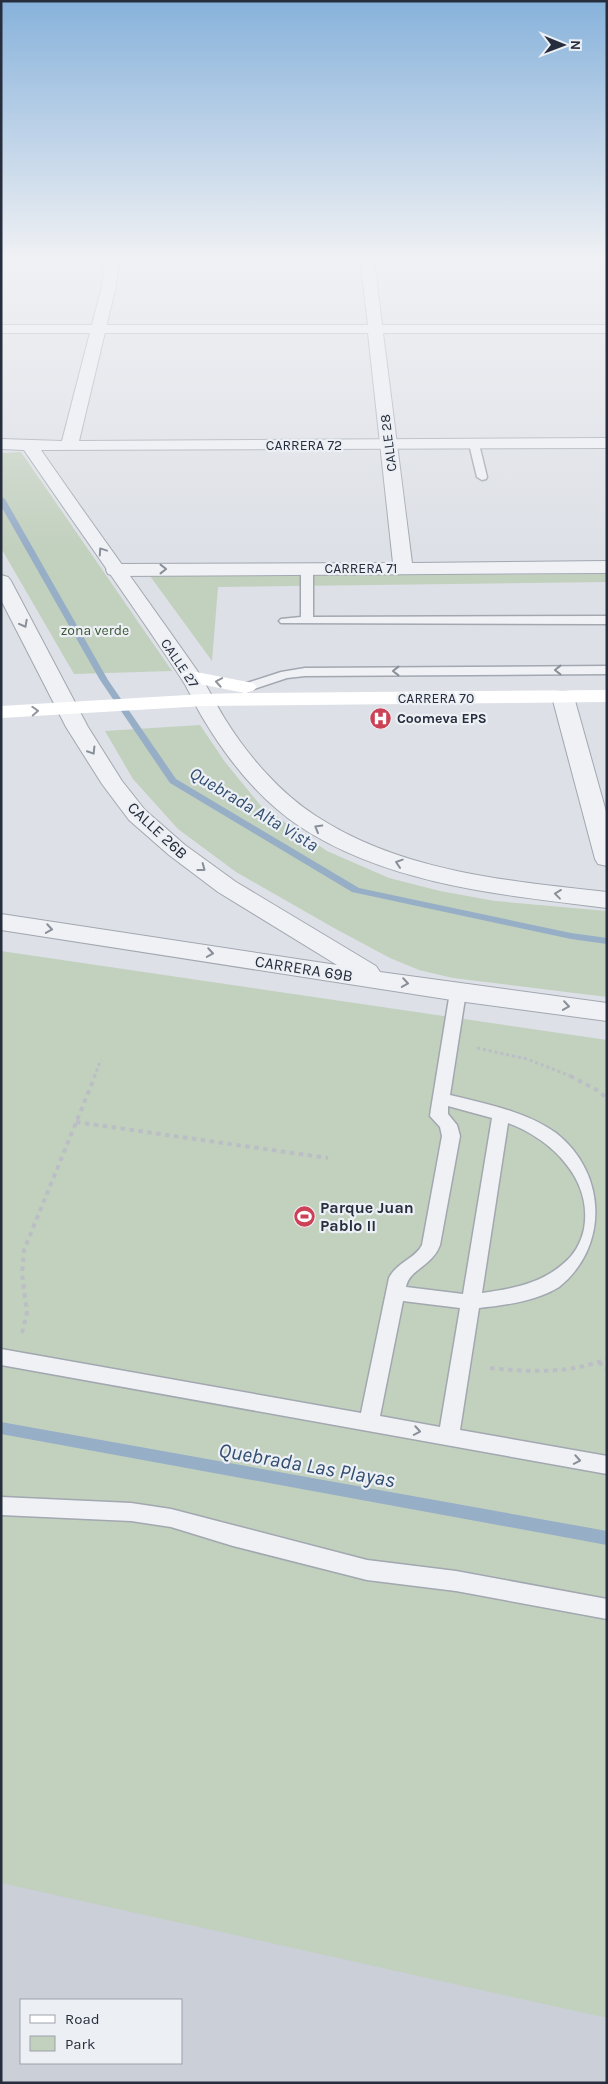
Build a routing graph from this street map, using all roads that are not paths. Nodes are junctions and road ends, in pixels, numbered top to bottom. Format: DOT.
graph roads {
  1 [pos="92,355"];
  2 [pos="378,355"];
  3 [pos="607,443"];
  4 [pos="1,444"];
  5 [pos="474,444"];
  6 [pos="29,445"];
  7 [pos="388,445"];
  8 [pos="69,446"];
  9 [pos="482,477"];
  10 [pos="607,567"];
  11 [pos="307,568"];
  12 [pos="403,568"];
  13 [pos="115,570"];
  14 [pos="1,581"];
  15 [pos="607,620"];
  16 [pos="285,621"];
  17 [pos="307,621"];
  18 [pos="607,670"];
  19 [pos="191,676"];
  20 [pos="248,687"];
  21 [pos="1,695"];
  22 [pos="607,696"];
  23 [pos="563,697"];
  24 [pos="319,698"];
  25 [pos="204,700"];
  26 [pos="64,701"];
  27 [pos="1,712"];
  28 [pos="607,859"];
  29 [pos="607,900"];
  30 [pos="1,922"];
  31 [pos="378,979"];
  32 [pos="458,992"];
  33 [pos="607,1012"];
  34 [pos="441,1099"];
  35 [pos="501,1114"];
  36 [pos="396,1293"];
  37 [pos="470,1301"];
  38 [pos="7,1358"];
  39 [pos="369,1422"];
  40 [pos="449,1436"];
  41 [pos="607,1465"];
  42 [pos="1,1506"];
  43 [pos="607,1609"];
  1 -- 8 [label="street"];
  2 -- 7 [label="street, CALLE 28"];
  3 -- 5 [label="street, CARRERA 72"];
  4 -- 6 [label="street, CARRERA 72"];
  5 -- 7 [label="street, CARRERA 72"];
  5 -- 9 [label="lane"];
  6 -- 8 [label="street, CARRERA 72"];
  13 -- 6 [label="street, CALLE 27, one-way"];
  7 -- 8 [label="street, CARRERA 72"];
  7 -- 12 [label="street, CALLE 28"];
  10 -- 12 [label="street, CARRERA 71"];
  11 -- 12 [label="street, CARRERA 71"];
  13 -- 11 [label="street, CARRERA 71, one-way"];
  11 -- 17 [label="lane"];
  13 -- 19 [label="street, CALLE 27"];
  14 -- 26 [label="street, CALLE 26B, one-way"];
  15 -- 17 [label="lane"];
  16 -- 17 [label="lane"];
  18 -- 20 [label="lane, one-way"];
  20 -- 19 [label="main road, one-way"];
  19 -- 25 [label="street, CALLE 27"];
  20 -- 24 [label="main road"];
  21 -- 26 [label="main road, CARRERA 70"];
  22 -- 23 [label="main road, CARRERA 70"];
  23 -- 24 [label="main road, CARRERA 70"];
  23 -- 28 [label="street"];
  24 -- 25 [label="main road, CARRERA 70"];
  25 -- 26 [label="main road, CARRERA 70"];
  29 -- 25 [label="street, CALLE 27, one-way"];
  27 -- 26 [label="main road, CARRERA 70, one-way"];
  26 -- 31 [label="street, CALLE 26B, one-way"];
  30 -- 31 [label="street, CARRERA 69B, one-way"];
  31 -- 32 [label="street, CARRERA 69B, one-way"];
  32 -- 33 [label="street, CARRERA 69B, one-way"];
  32 -- 34 [label="lane"];
  34 -- 35 [label="lane"];
  34 -- 36 [label="lane"];
  35 -- 37 [label="lane"];
  35 -- 37 [label="lane"];
  36 -- 37 [label="lane"];
  36 -- 39 [label="lane"];
  37 -- 40 [label="lane"];
  38 -- 39 [label="lane"];
  39 -- 40 [label="lane, one-way"];
  40 -- 41 [label="lane, one-way"];
  42 -- 43 [label="lane"];
}
